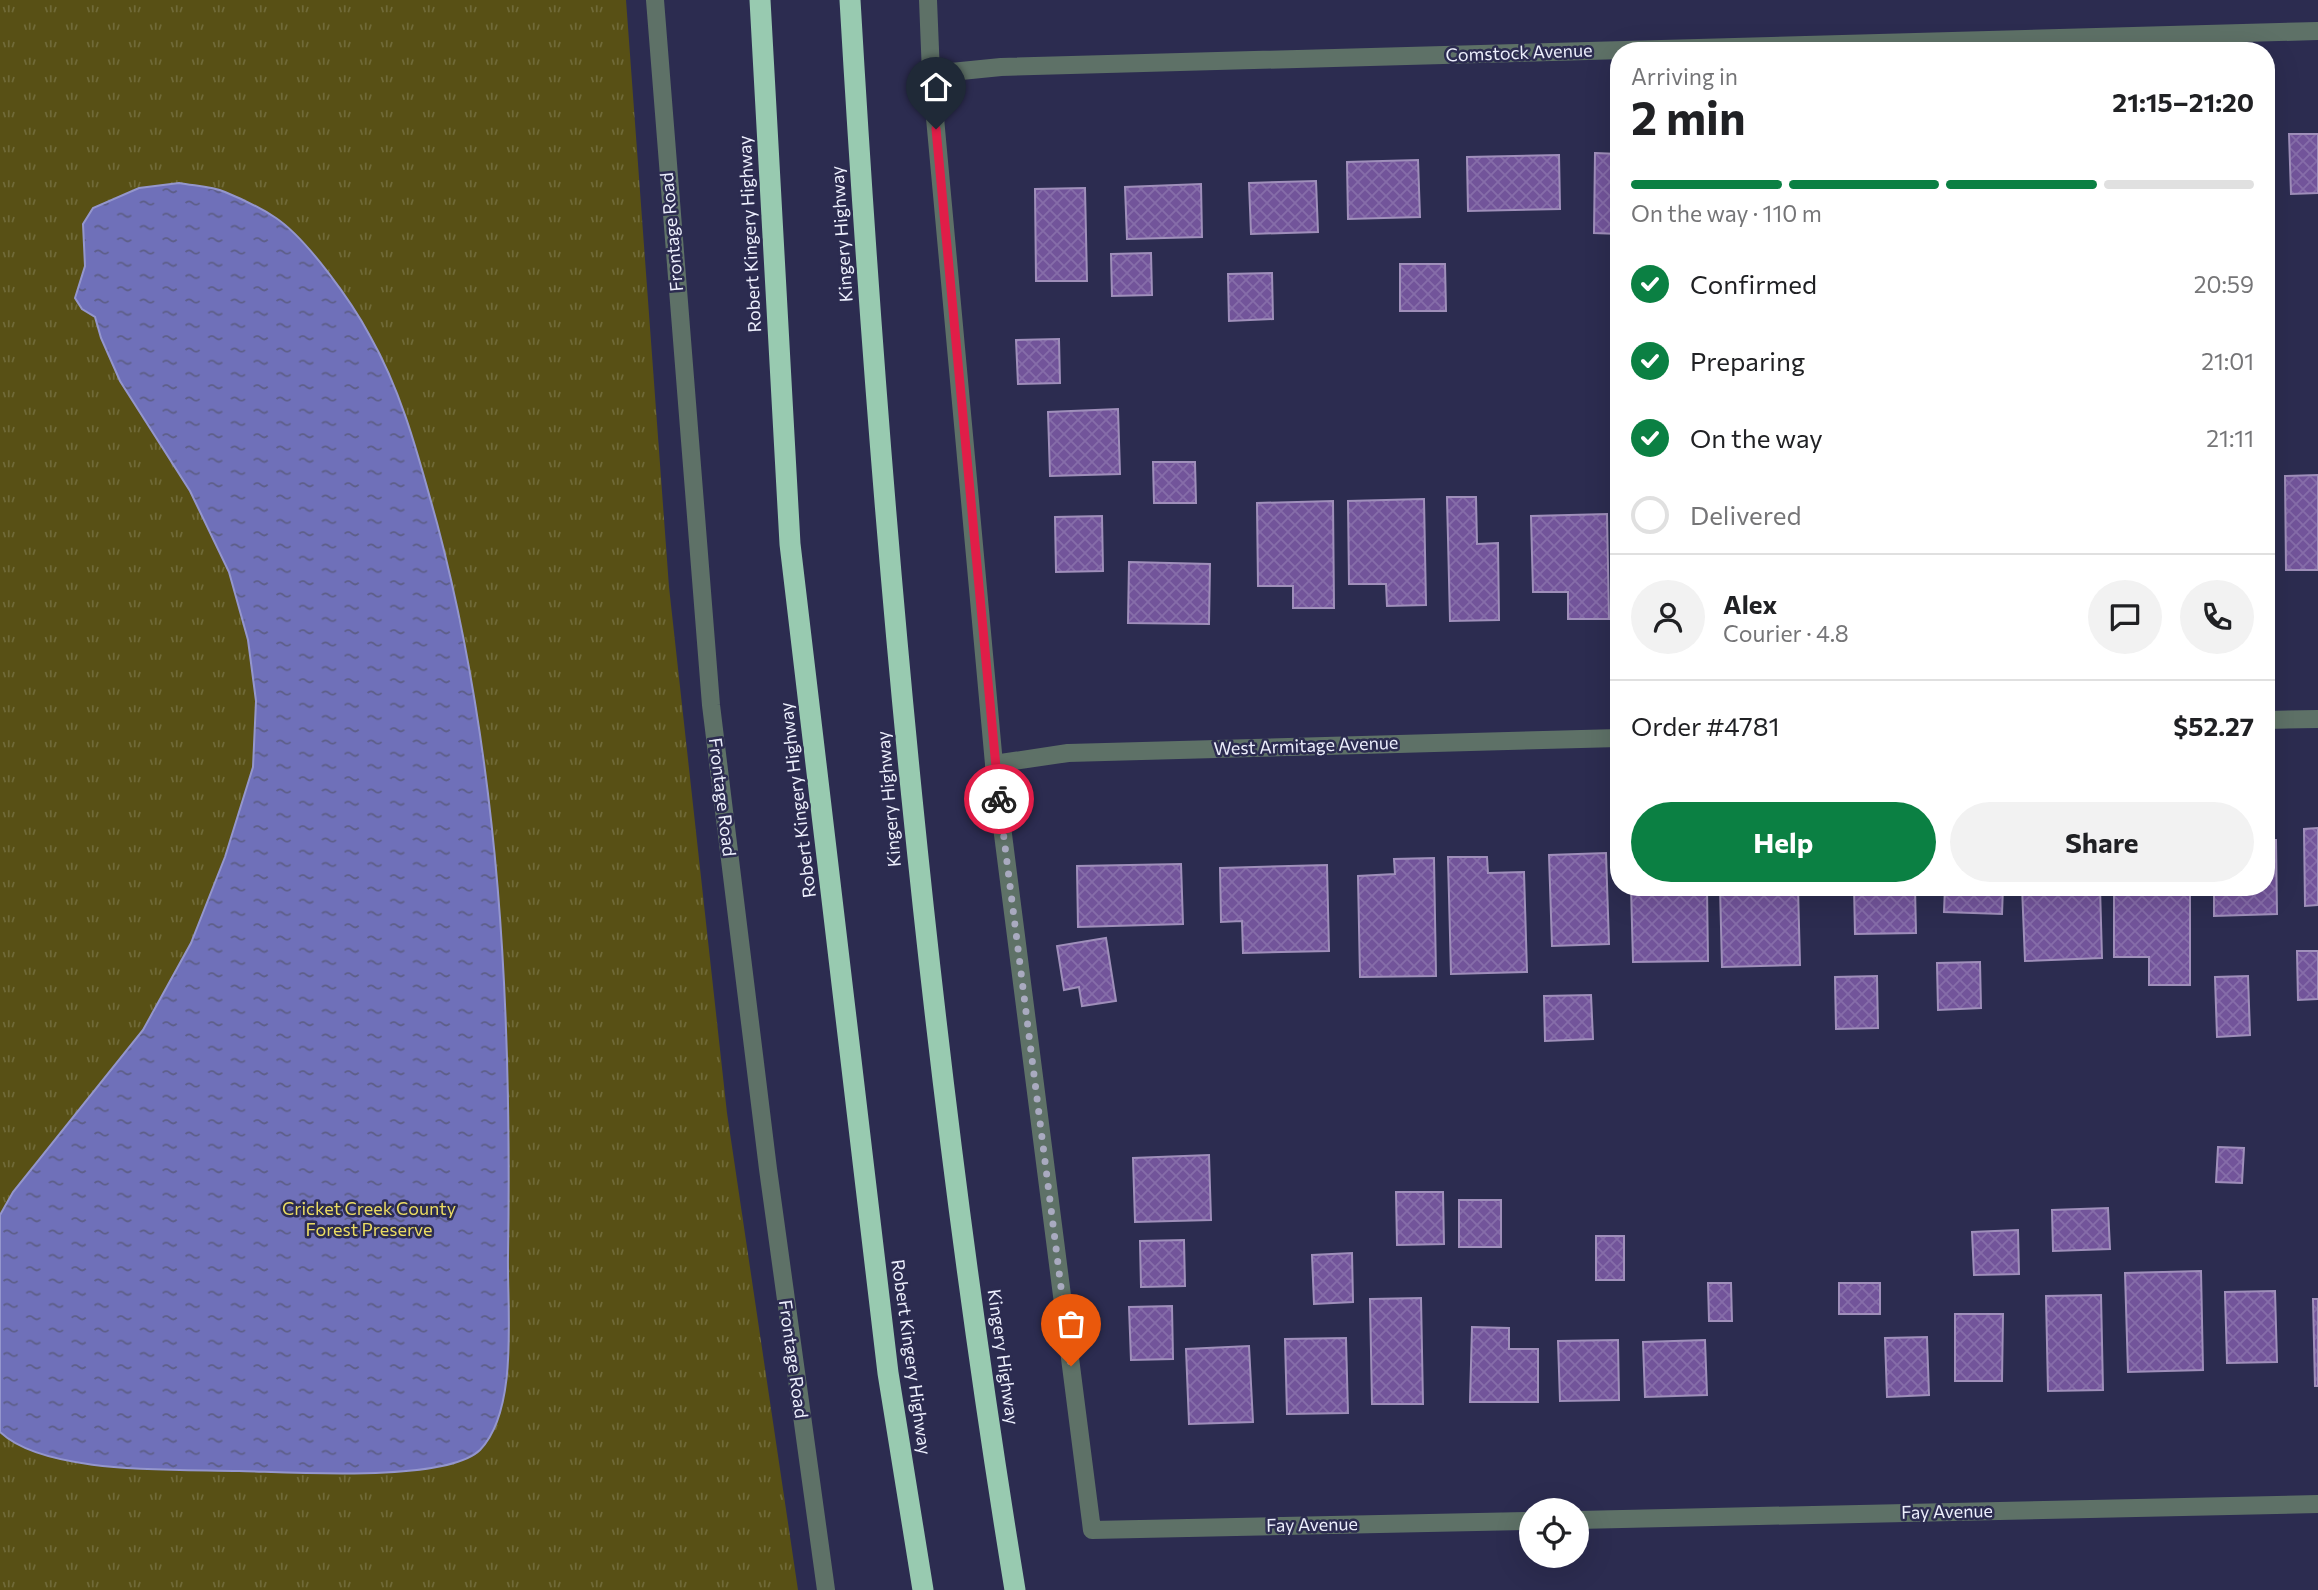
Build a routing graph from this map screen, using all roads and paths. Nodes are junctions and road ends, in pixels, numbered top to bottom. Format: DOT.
graph roads {
  1 [pos="655,0"];
  2 [pos="760,0"];
  3 [pos="850,0"];
  4 [pos="928,0"];
  5 [pos="2318,31"];
  6 [pos="1913,42"];
  7 [pos="1610,50"];
  8 [pos="931,74"];
  9 [pos="2318,719"];
  10 [pos="2275,720"];
  11 [pos="1610,738"];
  12 [pos="994,764"];
  13 [pos="2318,1504"];
  14 [pos="1589,1520"];
  15 [pos="1519,1521"];
  16 [pos="826,1590"];
  17 [pos="923,1590"];
  18 [pos="1015,1590"];
  1 -- 16 [label="street, Frontage Road"];
  2 -- 17 [label="highway, Robert Kingery Highway"];
  3 -- 18 [label="highway, Kingery Highway"];
  4 -- 8 [label="street"];
  5 -- 6 [label="street, Comstock Avenue"];
  7 -- 8 [label="street, Comstock Avenue"];
  8 -- 12 [label="street"];
  9 -- 10 [label="street"];
  11 -- 12 [label="street, West Armitage Avenue"];
  12 -- 15 [label="street, Fay Avenue"];
  13 -- 14 [label="street, Fay Avenue"];
}
